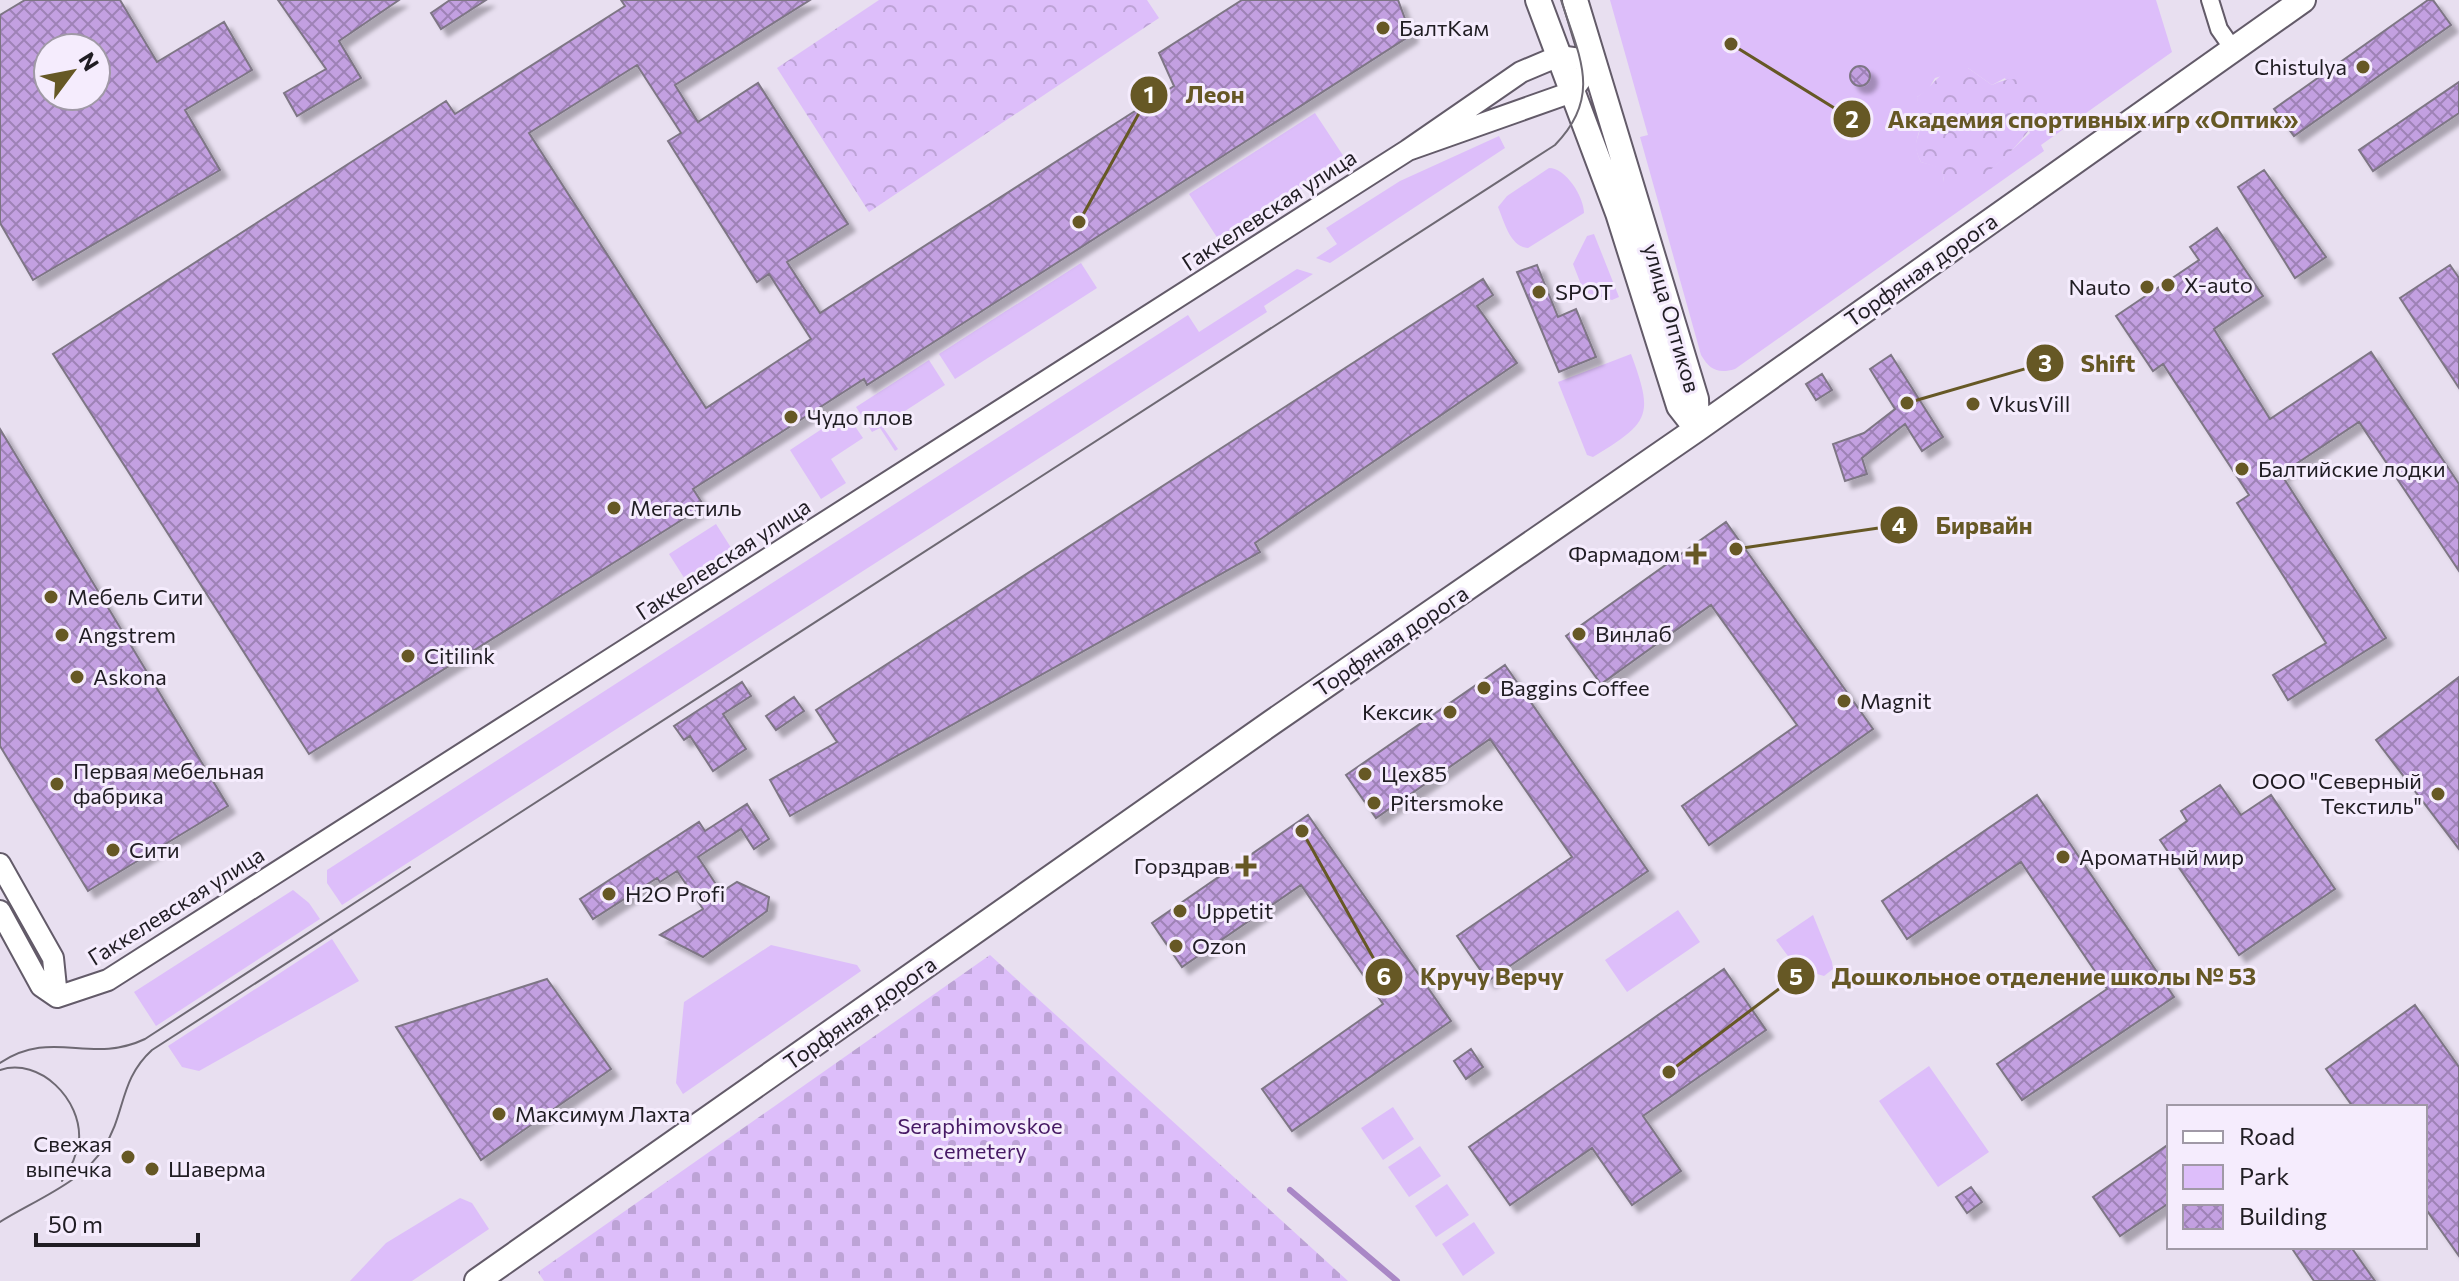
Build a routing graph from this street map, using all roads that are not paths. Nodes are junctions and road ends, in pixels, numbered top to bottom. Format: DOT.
graph roads {
  1 [pos="1538,0"];
  2 [pos="1575,0"];
  3 [pos="2210,0"];
  4 [pos="2303,0"];
  5 [pos="2233,49"];
  6 [pos="1559,56"];
  7 [pos="1594,61"];
  8 [pos="1572,92"];
  9 [pos="1408,150"];
  10 [pos="1697,429"];
  11 [pos="0,864"];
  12 [pos="0,911"];
  13 [pos="57,997"];
  14 [pos="486,1279"];
  1 -- 6 [label="main road, улица Оптиков"];
  2 -- 7 [label="main road, улица Оптиков"];
  3 -- 5 [label="street"];
  4 -- 5 [label="main road, Торфяная дорога"];
  5 -- 10 [label="main road, Торфяная дорога"];
  6 -- 7 [label="street"];
  6 -- 8 [label="main road, улица Оптиков"];
  6 -- 9 [label="street, Гаккелевская улица"];
  7 -- 8 [label="street"];
  7 -- 10 [label="main road, улица Оптиков"];
  8 -- 9 [label="street, Гаккелевская улица"];
  8 -- 10 [label="main road, улица Оптиков"];
  9 -- 13 [label="street, Гаккелевская улица"];
  10 -- 14 [label="main road, Торфяная дорога"];
  11 -- 13 [label="street"];
  12 -- 13 [label="street"];
}
